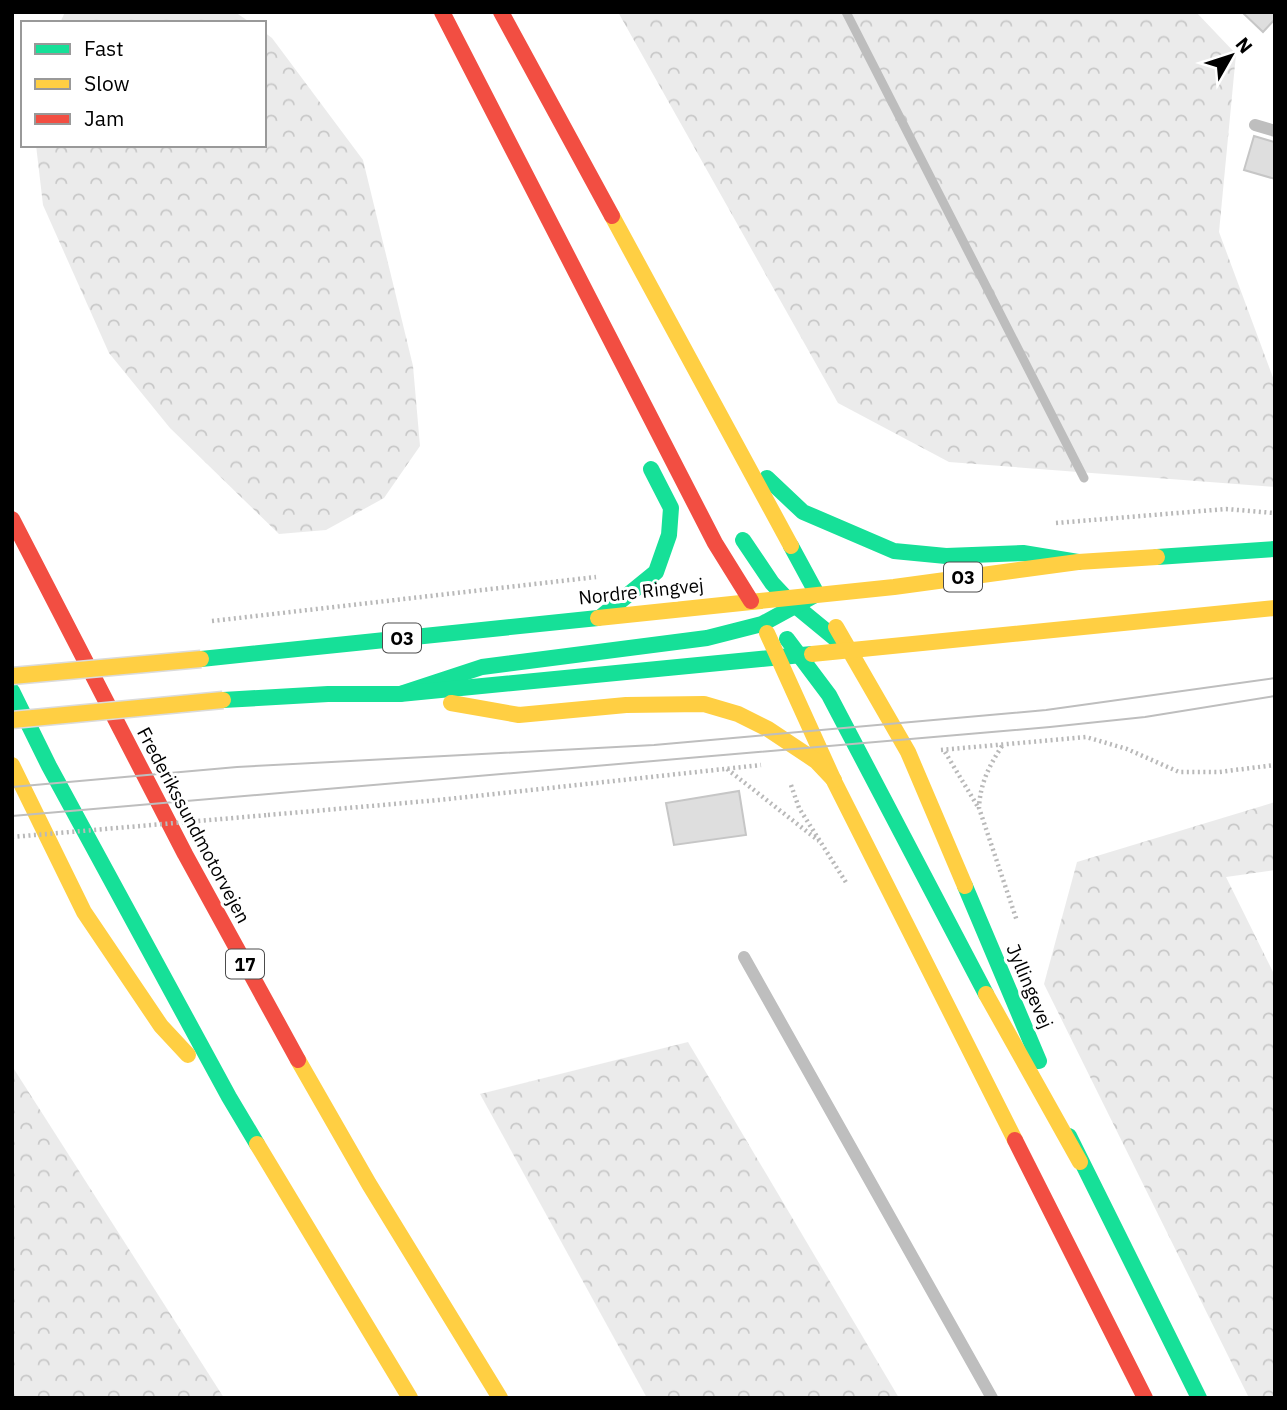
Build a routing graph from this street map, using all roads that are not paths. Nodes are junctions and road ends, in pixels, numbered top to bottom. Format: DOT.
graph roads {
  1 [pos="442,12"];
  2 [pos="501,12"];
  3 [pos="1255,125"];
  4 [pos="1275,131"];
  5 [pos="511,143"];
  6 [pos="560,207"];
  7 [pos="535,228"];
  8 [pos="643,452"];
  9 [pos="743,456"];
  10 [pos="12,519"];
  11 [pos="733,522"];
  12 [pos="1275,550"];
  13 [pos="1078,562"];
  14 [pos="817,594"];
  15 [pos="751,601"];
  16 [pos="791,601"];
  17 [pos="1275,608"];
  18 [pos="603,616"];
  19 [pos="766,622"];
  20 [pos="848,649"];
  21 [pos="800,655"];
  22 [pos="779,657"];
  23 [pos="12,676"];
  24 [pos="12,691"];
  25 [pos="400,694"];
  26 [pos="12,720"];
  27 [pos="12,765"];
  28 [pos="834,780"];
  29 [pos="744,957"];
  30 [pos="229,1097"];
  31 [pos="1080,1162"];
  32 [pos="410,1398"];
  33 [pos="500,1398"];
  34 [pos="992,1398"];
  35 [pos="1145,1398"];
  36 [pos="1199,1398"];
  1 -- 5 [label="main road"];
  2 -- 9 [label="main road, Jyllingevej"];
  3 -- 4 [label="lane"];
  5 -- 6 [label="main road"];
  5 -- 7 [label="main road"];
  5 -- 15 [label="main road"];
  8 -- 18 [label="main road"];
  9 -- 13 [label="main road, O3"];
  9 -- 14 [label="main road, Jyllingevej"];
  10 -- 33 [label="main road, Frederikssundmotorvejen / 17"];
  11 -- 16 [label="main road"];
  12 -- 13 [label="main road, Nordre Ringvej / O3"];
  13 -- 14 [label="main road, Nordre Ringvej / O3"];
  14 -- 16 [label="main road, Nordre Ringvej / O3"];
  14 -- 20 [label="main road, Jyllingevej"];
  15 -- 16 [label="main road, Nordre Ringvej / O3"];
  15 -- 18 [label="main road, Nordre Ringvej / O3"];
  15 -- 19 [label="main road"];
  16 -- 19 [label="main road"];
  16 -- 20 [label="main road"];
  17 -- 20 [label="main road"];
  18 -- 23 [label="main road, Nordre Ringvej / O3, bridge"];
  19 -- 21 [label="main road"];
  19 -- 22 [label="main road"];
  19 -- 25 [label="main road"];
  20 -- 21 [label="main road"];
  20 -- 31 [label="main road, Jyllingevej"];
  21 -- 22 [label="main road"];
  21 -- 31 [label="main road"];
  22 -- 25 [label="main road"];
  22 -- 28 [label="main road"];
  24 -- 30 [label="main road"];
  25 -- 26 [label="main road, bridge"];
  25 -- 28 [label="main road"];
  27 -- 30 [label="main road"];
  28 -- 35 [label="main road"];
  29 -- 34 [label="lane"];
  30 -- 32 [label="main road"];
  31 -- 36 [label="main road, Jyllingevej"];
}
